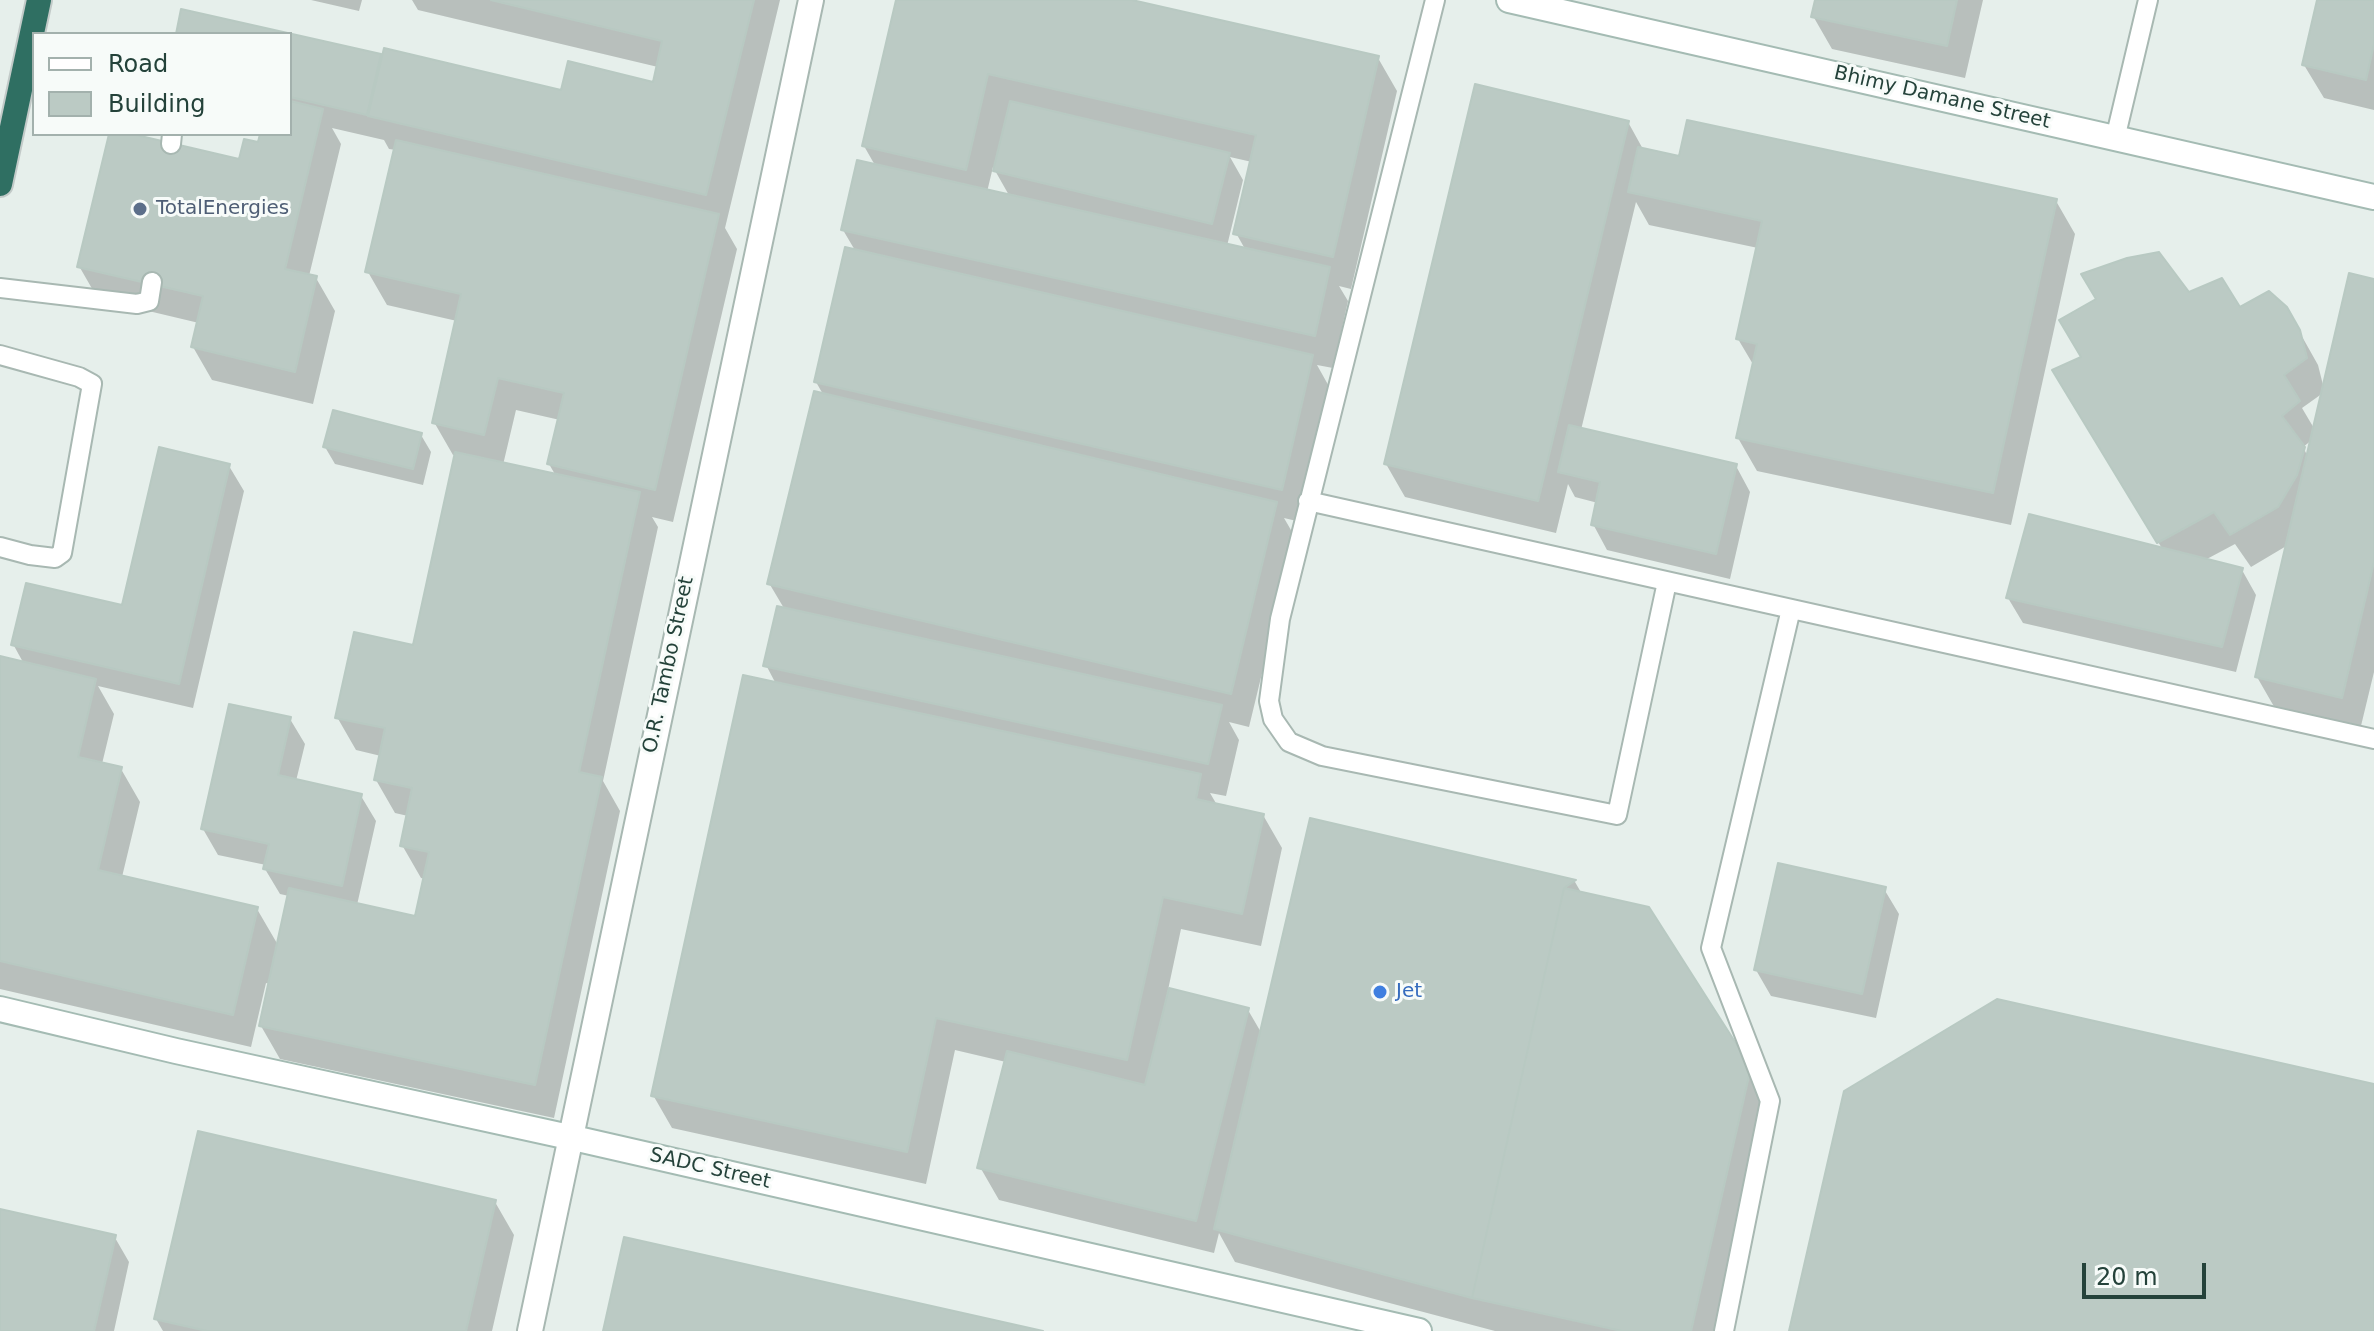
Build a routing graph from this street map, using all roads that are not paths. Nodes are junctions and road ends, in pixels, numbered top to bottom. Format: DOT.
graph roads {
  1 [pos="39,0"];
  2 [pos="811,0"];
  3 [pos="1435,0"];
  4 [pos="1509,0"];
  5 [pos="2148,0"];
  6 [pos="35,32"];
  7 [pos="30,65"];
  8 [pos="2115,139"];
  9 [pos="0,184"];
  10 [pos="2374,197"];
  11 [pos="152,282"];
  12 [pos="0,288"];
  13 [pos="0,355"];
  14 [pos="1308,501"];
  15 [pos="0,547"];
  16 [pos="1667,582"];
  17 [pos="1791,609"];
  18 [pos="2374,739"];
  19 [pos="0,1009"];
  20 [pos="569,1137"];
  21 [pos="530,1331"];
  22 [pos="1419,1331"];
  23 [pos="1724,1331"];
  1 -- 6 [label="highway"];
  2 -- 20 [label="main road, O.R. Tambo Street"];
  3 -- 14 [label="lane"];
  4 -- 8 [label="main road, Bhimy Damane Street"];
  5 -- 8 [label="lane"];
  7 -- 9 [label="highway"];
  8 -- 10 [label="main road, Bhimy Damane Street"];
  11 -- 12 [label="lane"];
  13 -- 15 [label="lane"];
  14 -- 16 [label="lane"];
  14 -- 16 [label="lane"];
  16 -- 17 [label="lane"];
  17 -- 18 [label="lane"];
  17 -- 23 [label="lane"];
  19 -- 20 [label="main road, SADC Street"];
  20 -- 21 [label="main road, O.R. Tambo Street"];
  20 -- 22 [label="main road, SADC Street"];
}
